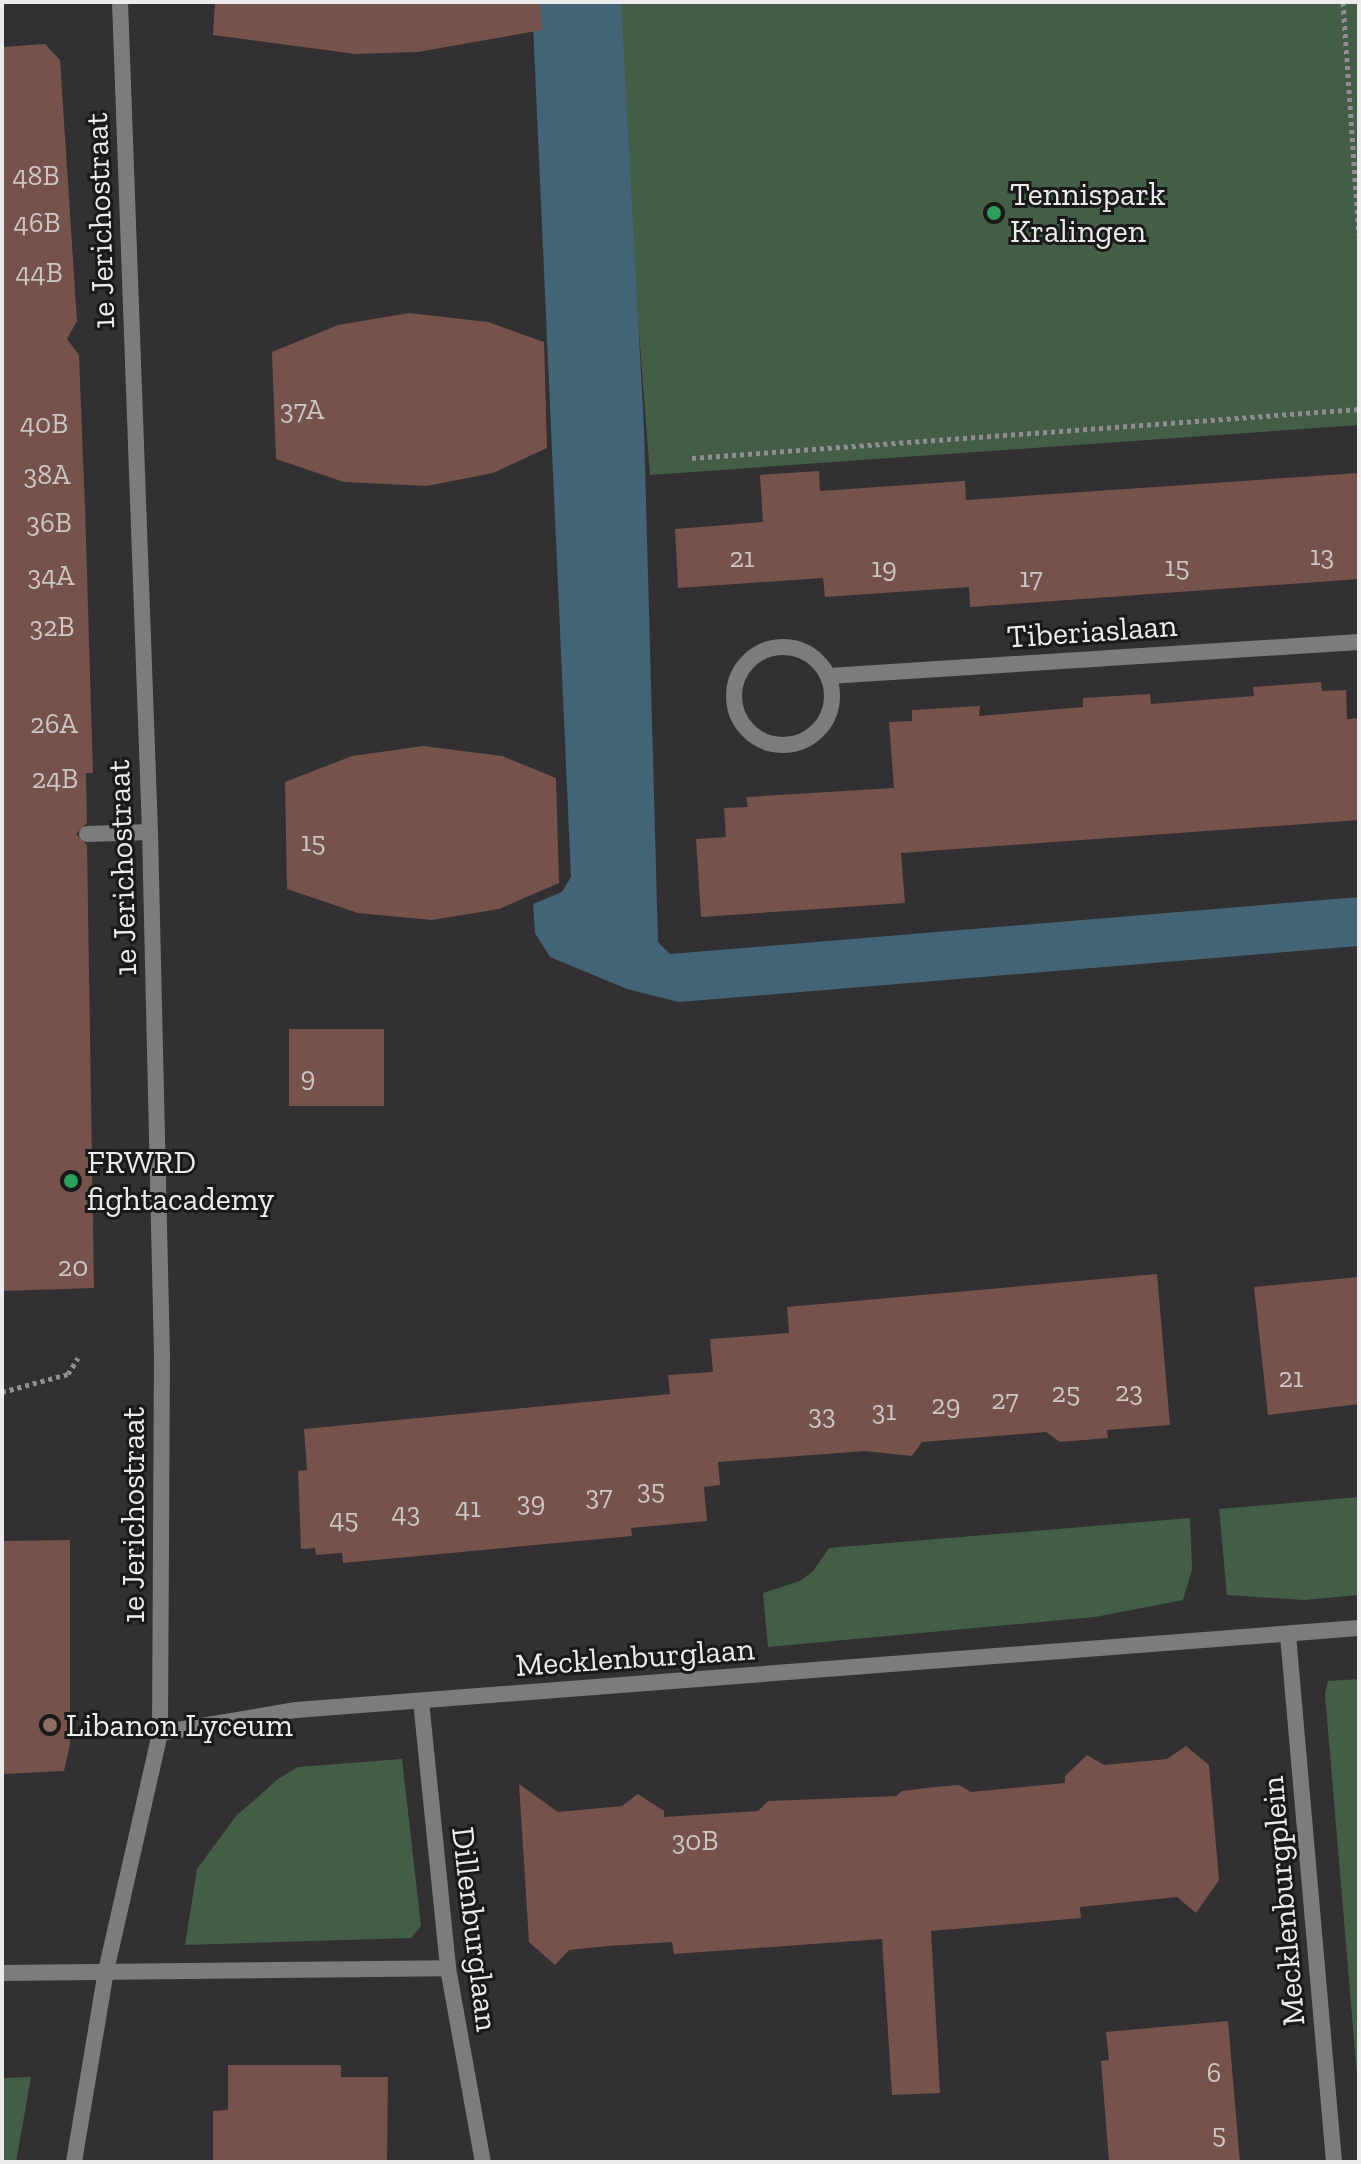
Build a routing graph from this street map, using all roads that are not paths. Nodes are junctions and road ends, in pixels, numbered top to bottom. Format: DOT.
graph roads {
  1 [pos="120,2"];
  2 [pos="1359,642"];
  3 [pos="829,676"];
  4 [pos="150,832"];
  5 [pos="87,834"];
  6 [pos="1359,1628"];
  7 [pos="1288,1635"];
  8 [pos="421,1701"];
  9 [pos="160,1733"];
  10 [pos="448,1968"];
  11 [pos="106,1971"];
  12 [pos="2,1973"];
  13 [pos="74,2162"];
  14 [pos="483,2162"];
  15 [pos="1334,2162"];
  1 -- 4 [label="street, 1e Jerichostraat"];
  2 -- 3 [label="street, Tiberiaslaan"];
  3 -- 3 [label="street"];
  4 -- 5 [label="street"];
  4 -- 9 [label="street, 1e Jerichostraat"];
  6 -- 7 [label="street, Mecklenburglaan"];
  7 -- 8 [label="street, Mecklenburglaan"];
  7 -- 15 [label="street, Mecklenburgplein"];
  8 -- 9 [label="street, Mecklenburglaan"];
  8 -- 10 [label="street, Dillenburglaan"];
  9 -- 11 [label="street"];
  10 -- 11 [label="street"];
  10 -- 14 [label="street, Dillenburglaan"];
  11 -- 12 [label="street"];
  11 -- 13 [label="street"];
}
